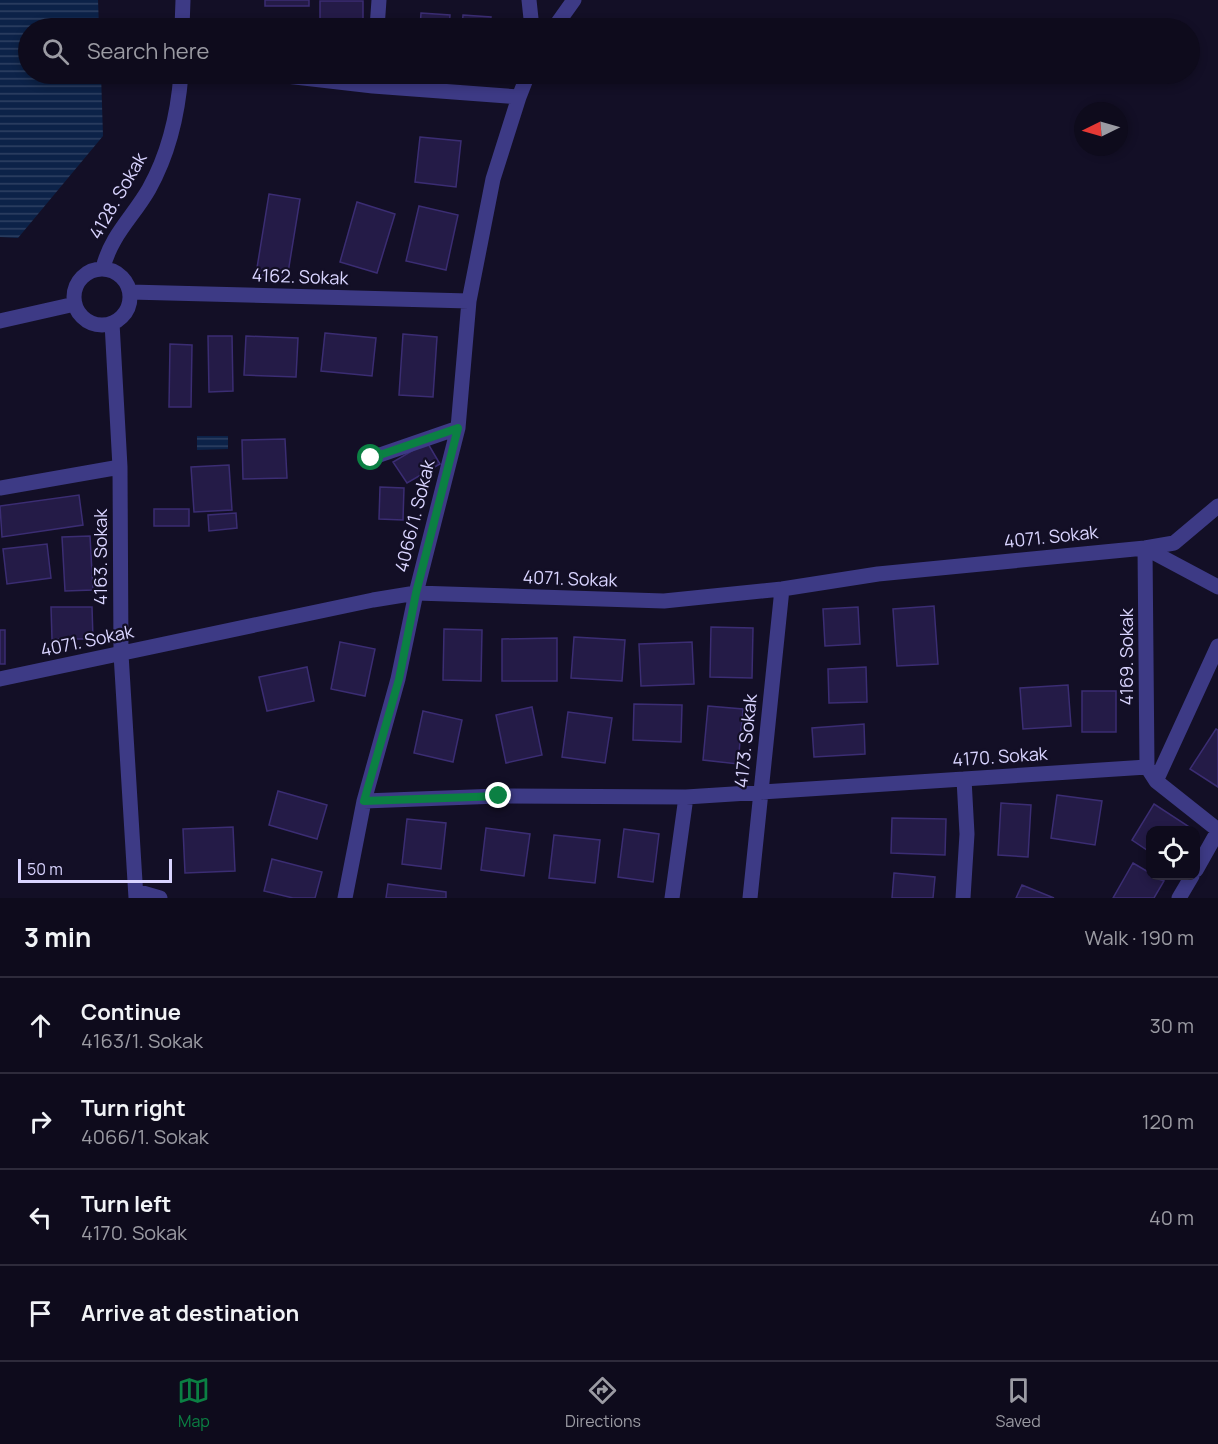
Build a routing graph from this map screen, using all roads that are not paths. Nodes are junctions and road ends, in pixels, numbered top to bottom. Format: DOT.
graph roads {
  1 [pos="183,0"];
  2 [pos="379,0"];
  3 [pos="529,0"];
  4 [pos="574,0"];
  5 [pos="182,18"];
  6 [pos="378,18"];
  7 [pos="531,18"];
  8 [pos="561,18"];
  9 [pos="180,84"];
  10 [pos="407,84"];
  11 [pos="524,84"];
  12 [pos="519,97"];
  13 [pos="103,268"];
  14 [pos="130,292"];
  15 [pos="469,301"];
  16 [pos="75,304"];
  17 [pos="0,321"];
  18 [pos="112,323"];
  19 [pos="458,428"];
  20 [pos="371,458"];
  21 [pos="120,467"];
  22 [pos="0,488"];
  23 [pos="1218,506"];
  24 [pos="1145,548"];
  25 [pos="1218,587"];
  26 [pos="782,589"];
  27 [pos="416,593"];
  28 [pos="1218,646"];
  29 [pos="121,654"];
  30 [pos="0,679"];
  31 [pos="1147,767"];
  32 [pos="964,779"];
  33 [pos="1156,781"];
  34 [pos="761,791"];
  35 [pos="686,797"];
  36 [pos="364,801"];
  37 [pos="1218,830"];
  38 [pos="1200,863"];
  39 [pos="1190,880"];
  40 [pos="136,895"];
  41 [pos="160,898"];
  42 [pos="345,898"];
  43 [pos="672,898"];
  44 [pos="750,898"];
  45 [pos="963,898"];
  46 [pos="1179,898"];
  1 -- 5 [label="street"];
  2 -- 6 [label="street"];
  3 -- 7 [label="street"];
  4 -- 8 [label="street"];
  9 -- 13 [label="street, 4128. Sokak"];
  10 -- 12 [label="street"];
  11 -- 12 [label="street, 4066/1. Sokak"];
  12 -- 15 [label="street, 4066/1. Sokak"];
  13 -- 14 [label="street"];
  13 -- 16 [label="street"];
  14 -- 15 [label="street, 4162. Sokak"];
  14 -- 18 [label="street"];
  15 -- 19 [label="street, 4066/1. Sokak"];
  16 -- 17 [label="street"];
  16 -- 18 [label="street"];
  18 -- 21 [label="street, 4163. Sokak"];
  19 -- 20 [label="street"];
  19 -- 27 [label="street, 4066/1. Sokak"];
  21 -- 22 [label="street"];
  21 -- 29 [label="street, 4163. Sokak"];
  23 -- 24 [label="street, 4071. Sokak"];
  24 -- 25 [label="street"];
  24 -- 26 [label="street, 4071. Sokak"];
  24 -- 31 [label="street, 4169. Sokak"];
  26 -- 27 [label="street, 4071. Sokak"];
  26 -- 34 [label="street, 4173. Sokak"];
  27 -- 29 [label="street, 4071. Sokak"];
  27 -- 36 [label="street, 4066/1. Sokak"];
  28 -- 33 [label="street"];
  29 -- 30 [label="street, 4071. Sokak"];
  29 -- 40 [label="street, 4163. Sokak"];
  31 -- 32 [label="street, 4170. Sokak"];
  31 -- 33 [label="street"];
  32 -- 34 [label="street, 4170. Sokak"];
  32 -- 45 [label="street"];
  33 -- 37 [label="street"];
  34 -- 35 [label="street, 4170. Sokak"];
  34 -- 44 [label="street, 4173. Sokak"];
  35 -- 36 [label="street"];
  35 -- 43 [label="street"];
  36 -- 42 [label="street, 4066/1. Sokak"];
  37 -- 38 [label="street"];
  39 -- 46 [label="street"];
  40 -- 41 [label="street"];
}
